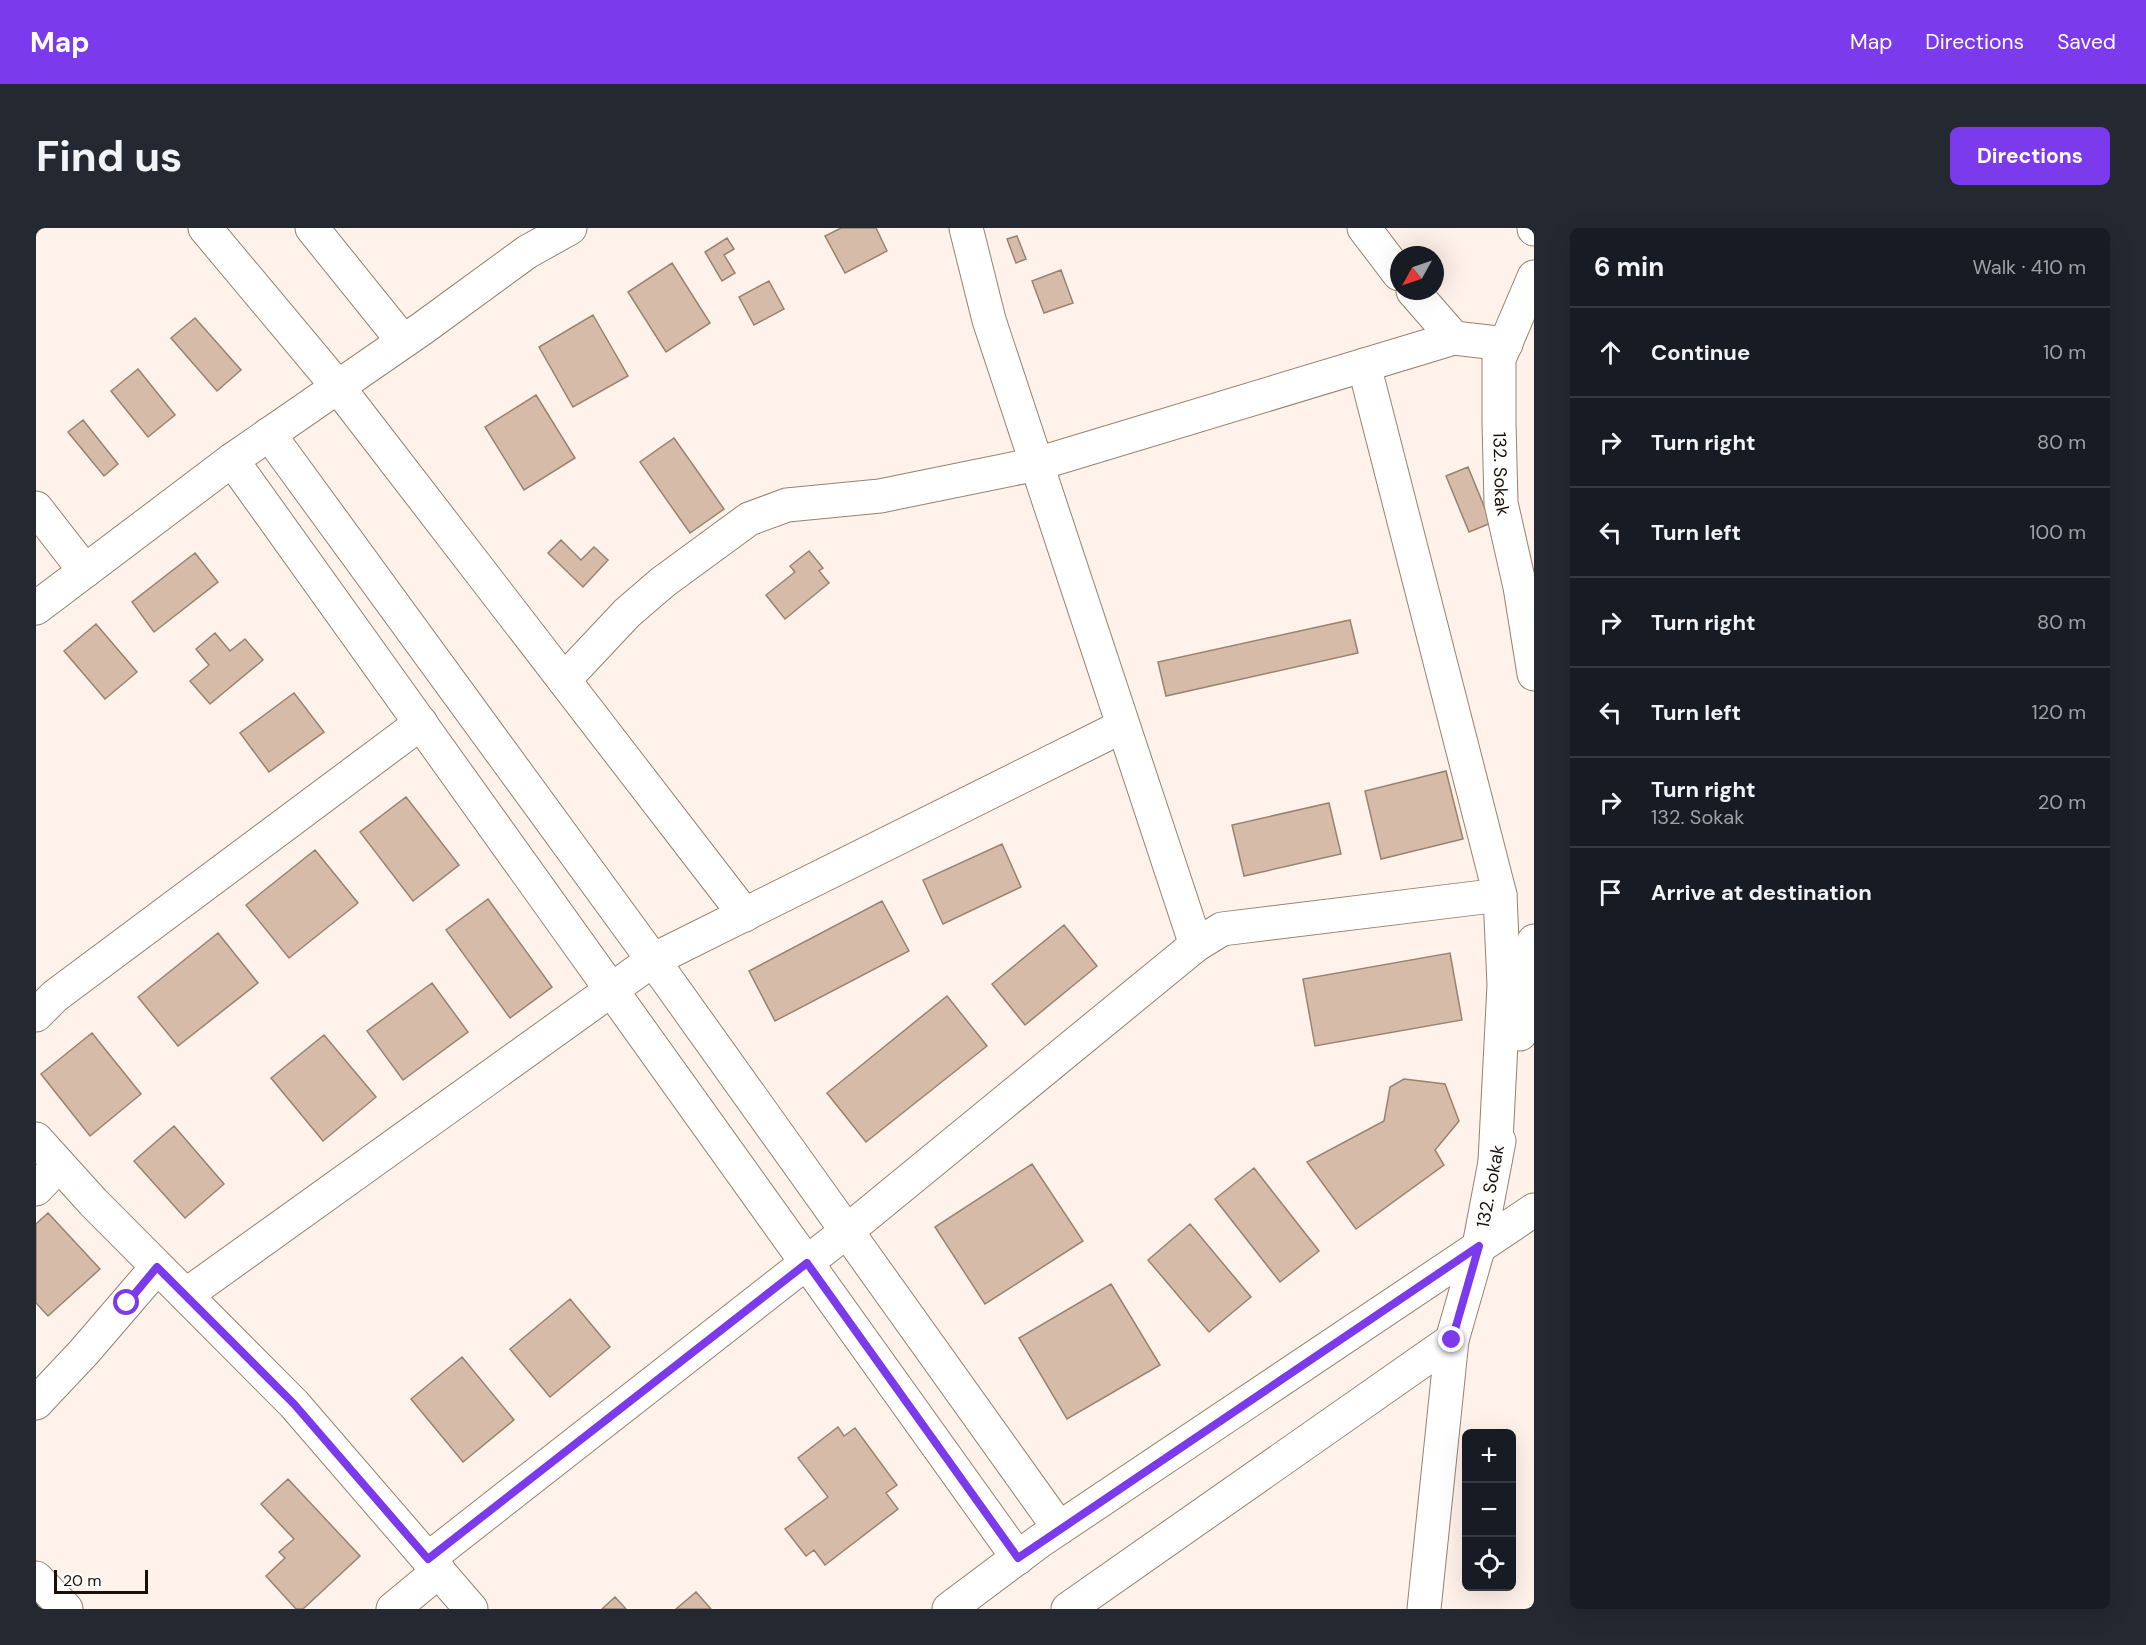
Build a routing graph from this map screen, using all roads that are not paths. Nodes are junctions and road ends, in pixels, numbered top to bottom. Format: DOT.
graph roads {
  1 [pos="205,228"];
  2 [pos="312,228"];
  3 [pos="570,228"];
  4 [pos="966,228"];
  5 [pos="1364,228"];
  6 [pos="1390,261"];
  7 [pos="1534,277"];
  8 [pos="1421,300"];
  9 [pos="1454,338"];
  10 [pos="403,341"];
  11 [pos="1506,344"];
  12 [pos="1364,365"];
  13 [pos="338,387"];
  14 [pos="269,434"];
  15 [pos="232,460"];
  16 [pos="1037,464"];
  17 [pos="36,508"];
  18 [pos="85,571"];
  19 [pos="36,609"];
  20 [pos="1534,674"];
  21 [pos="564,680"];
  22 [pos="421,723"];
  23 [pos="1123,726"];
  24 [pos="1500,895"];
  25 [pos="745,915"];
  26 [pos="1534,941"];
  27 [pos="1196,945"];
  28 [pos="653,960"];
  29 [pos="613,990"];
  30 [pos="36,1015"];
  31 [pos="36,1139"];
  32 [pos="1495,1161"];
  33 [pos="59,1165"];
  34 [pos="36,1189"];
  35 [pos="1534,1210"];
  36 [pos="847,1231"];
  37 [pos="1479,1246"];
  38 [pos="807,1263"];
  39 [pos="157,1267"];
  40 [pos="186,1296"];
  41 [pos="1452,1340"];
  42 [pos="36,1403"];
  43 [pos="1059,1528"];
  44 [pos="1018,1558"];
  45 [pos="433,1565"];
  46 [pos="36,1578"];
  47 [pos="66,1609"];
  48 [pos="393,1609"];
  49 [pos="471,1609"];
  50 [pos="950,1609"];
  51 [pos="1068,1609"];
  52 [pos="1424,1609"];
  1 -- 13 [label="street"];
  2 -- 10 [label="street"];
  3 -- 10 [label="street"];
  4 -- 16 [label="street"];
  5 -- 6 [label="street"];
  7 -- 11 [label="street, 132. Sokak"];
  8 -- 9 [label="street"];
  9 -- 11 [label="street"];
  9 -- 12 [label="street"];
  10 -- 13 [label="street"];
  11 -- 20 [label="street, 132. Sokak"];
  12 -- 16 [label="street"];
  12 -- 24 [label="street"];
  13 -- 14 [label="street"];
  13 -- 21 [label="street"];
  14 -- 15 [label="street"];
  14 -- 28 [label="street"];
  15 -- 18 [label="street"];
  15 -- 22 [label="street"];
  16 -- 21 [label="street"];
  16 -- 23 [label="street"];
  17 -- 18 [label="street"];
  18 -- 19 [label="street"];
  21 -- 25 [label="street"];
  22 -- 29 [label="street"];
  22 -- 30 [label="street"];
  23 -- 25 [label="street"];
  23 -- 27 [label="street"];
  24 -- 27 [label="street"];
  24 -- 32 [label="street"];
  25 -- 28 [label="street"];
  26 -- 32 [label="street, 132. Sokak"];
  27 -- 36 [label="street"];
  28 -- 29 [label="street"];
  28 -- 36 [label="street"];
  29 -- 38 [label="street"];
  29 -- 40 [label="street"];
  31 -- 33 [label="street"];
  32 -- 37 [label="street, 132. Sokak"];
  33 -- 34 [label="street"];
  33 -- 39 [label="street"];
  35 -- 37 [label="street"];
  36 -- 38 [label="street"];
  36 -- 43 [label="street"];
  37 -- 41 [label="street, 132. Sokak"];
  37 -- 43 [label="street"];
  38 -- 44 [label="street"];
  38 -- 45 [label="street"];
  39 -- 40 [label="street"];
  39 -- 42 [label="street"];
  40 -- 45 [label="street"];
  41 -- 51 [label="street"];
  41 -- 52 [label="street, 132. Sokak"];
  43 -- 44 [label="street"];
  44 -- 50 [label="street"];
  45 -- 48 [label="street"];
  45 -- 49 [label="street"];
  46 -- 47 [label="street"];
}
